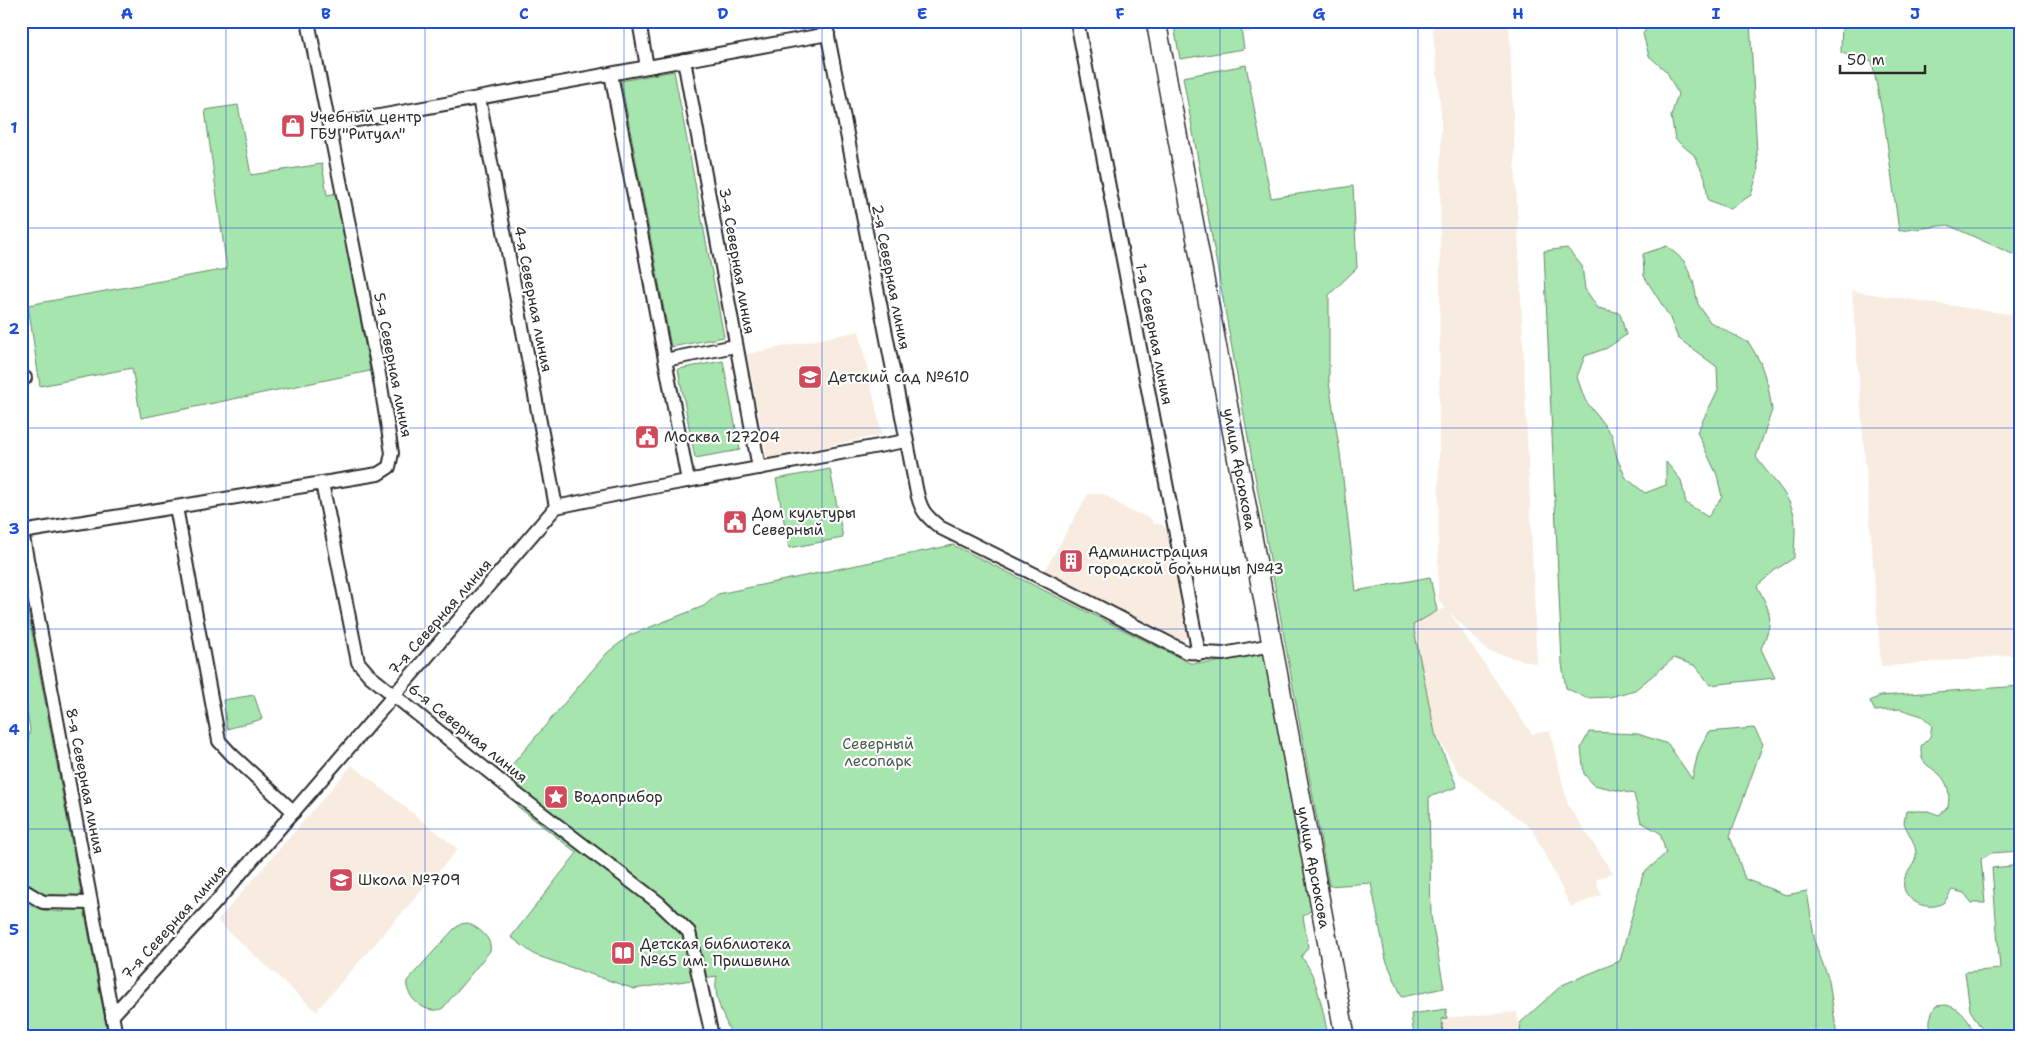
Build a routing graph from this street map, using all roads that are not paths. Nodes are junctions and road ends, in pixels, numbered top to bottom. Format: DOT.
graph roads {
  1 [pos="308,21"];
  2 [pos="639,21"];
  3 [pos="1077,21"];
  4 [pos="1156,21"];
  5 [pos="826,27"];
  6 [pos="684,60"];
  7 [pos="647,67"];
  8 [pos="611,74"];
  9 [pos="479,98"];
  10 [pos="330,125"];
  11 [pos="735,346"];
  12 [pos="665,360"];
  13 [pos="906,441"];
  14 [pos="759,468"];
  15 [pos="688,481"];
  16 [pos="322,483"];
  17 [pos="176,507"];
  18 [pos="556,507"];
  19 [pos="22,532"];
  20 [pos="1272,645"];
  21 [pos="1199,654"];
  22 [pos="395,695"];
  23 [pos="294,812"];
  24 [pos="21,889"];
  25 [pos="91,903"];
  26 [pos="112,1016"];
  27 [pos="116,1036"];
  28 [pos="712,1036"];
  29 [pos="1345,1036"];
  1 -- 10 [label="street, 5-я Северная линия"];
  2 -- 7 [label="street"];
  3 -- 21 [label="street, 1-я Северная линия"];
  4 -- 20 [label="street, улица Арсюкова"];
  5 -- 6 [label="street"];
  5 -- 13 [label="street, 2-я Северная линия"];
  6 -- 7 [label="street"];
  6 -- 11 [label="street, 3-я Северная линия"];
  7 -- 8 [label="street"];
  8 -- 9 [label="street"];
  8 -- 12 [label="street"];
  9 -- 10 [label="street"];
  9 -- 18 [label="street, 4-я Северная линия"];
  10 -- 16 [label="street, 5-я Северная линия"];
  11 -- 12 [label="street"];
  11 -- 14 [label="street, 3-я Северная линия"];
  12 -- 15 [label="street"];
  13 -- 14 [label="street"];
  13 -- 21 [label="street, 2-я Северная линия"];
  14 -- 15 [label="street"];
  15 -- 18 [label="street"];
  16 -- 17 [label="street, 5-я Северная линия"];
  16 -- 22 [label="street, 6-я Северная линия"];
  17 -- 19 [label="street, 5-я Северная линия"];
  17 -- 23 [label="street"];
  18 -- 22 [label="street, 7-я Северная линия"];
  19 -- 25 [label="street, 8-я Северная линия"];
  20 -- 21 [label="street, 2-я Северная линия"];
  20 -- 29 [label="street, улица Арсюкова"];
  22 -- 23 [label="street, 7-я Северная линия"];
  22 -- 28 [label="street, 6-я Северная линия"];
  23 -- 26 [label="street, 7-я Северная линия"];
  24 -- 25 [label="street"];
  25 -- 26 [label="street, 8-я Северная линия"];
  26 -- 27 [label="street, 8-я Северная линия"];
}
